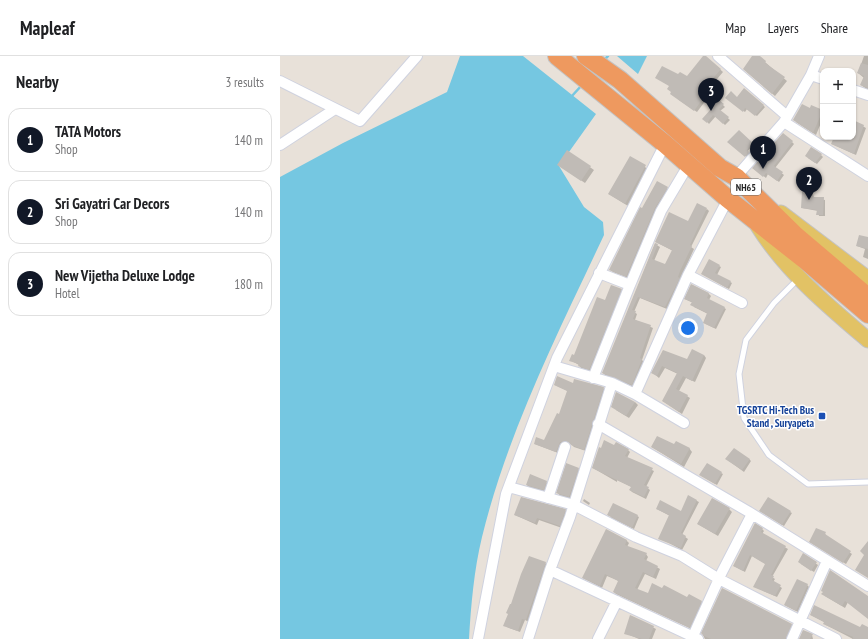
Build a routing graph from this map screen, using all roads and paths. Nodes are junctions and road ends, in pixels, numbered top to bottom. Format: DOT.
graph roads {
  1 [pos="416,56"];
  2 [pos="557,56"];
  3 [pos="586,56"];
  4 [pos="718,56"];
  5 [pos="819,56"];
  6 [pos="811,75"];
  7 [pos="820,78"];
  8 [pos="280,81"];
  9 [pos="856,91"];
  10 [pos="868,95"];
  11 [pos="335,109"];
  12 [pos="786,119"];
  13 [pos="282,141"];
  14 [pos="665,144"];
  15 [pos="688,164"];
  16 [pos="868,176"];
  17 [pos="736,177"];
  18 [pos="728,199"];
  19 [pos="753,218"];
  20 [pos="599,273"];
  21 [pos="688,274"];
  22 [pos="800,277"];
  23 [pos="868,279"];
  24 [pos="630,286"];
  25 [pos="868,297"];
  26 [pos="742,303"];
  27 [pos="868,314"];
  28 [pos="868,340"];
  29 [pos="554,366"];
  30 [pos="593,378"];
  31 [pos="612,383"];
  32 [pos="635,394"];
  33 [pos="684,423"];
  34 [pos="598,424"];
  35 [pos="565,447"];
  36 [pos="868,482"];
  37 [pos="509,487"];
  38 [pos="548,498"];
  39 [pos="574,505"];
  40 [pos="752,514"];
  41 [pos="827,560"];
  42 [pos="550,570"];
  43 [pos="719,579"];
  44 [pos="868,586"];
  45 [pos="617,601"];
  46 [pos="800,622"];
  47 [pos="696,638"];
  48 [pos="478,639"];
  49 [pos="528,639"];
  50 [pos="598,639"];
  51 [pos="792,639"];
  52 [pos="836,639"];
  1 -- 11 [label="street"];
  2 -- 14 [label="highway, NH65"];
  3 -- 17 [label="highway, NH65"];
  4 -- 12 [label="street"];
  5 -- 6 [label="street"];
  6 -- 7 [label="street"];
  6 -- 12 [label="street"];
  8 -- 11 [label="street"];
  9 -- 10 [label="street"];
  11 -- 13 [label="street"];
  12 -- 16 [label="street"];
  12 -- 17 [label="street"];
  14 -- 15 [label="highway, NH65"];
  14 -- 20 [label="street"];
  15 -- 18 [label="highway, NH65"];
  15 -- 24 [label="street"];
  17 -- 23 [label="main road"];
  17 -- 25 [label="highway, NH65"];
  18 -- 19 [label="highway, NH65"];
  18 -- 21 [label="street"];
  19 -- 22 [label="main road"];
  19 -- 27 [label="highway, NH65"];
  20 -- 24 [label="street"];
  20 -- 29 [label="street"];
  21 -- 26 [label="street"];
  21 -- 32 [label="street"];
  22 -- 28 [label="main road"];
  22 -- 36 [label="lane"];
  24 -- 30 [label="street"];
  29 -- 30 [label="street"];
  29 -- 37 [label="street"];
  30 -- 31 [label="street"];
  31 -- 32 [label="street"];
  31 -- 34 [label="street"];
  32 -- 33 [label="street"];
  34 -- 39 [label="street"];
  34 -- 40 [label="street"];
  35 -- 38 [label="street"];
  37 -- 38 [label="street"];
  37 -- 48 [label="street"];
  38 -- 39 [label="street"];
  39 -- 42 [label="street"];
  39 -- 43 [label="street"];
  40 -- 41 [label="street"];
  40 -- 43 [label="street"];
  41 -- 44 [label="street"];
  41 -- 46 [label="street"];
  42 -- 45 [label="street"];
  42 -- 49 [label="street"];
  43 -- 46 [label="street"];
  43 -- 47 [label="street"];
  45 -- 47 [label="street"];
  45 -- 50 [label="street"];
  46 -- 51 [label="street"];
  46 -- 52 [label="street"];
}
